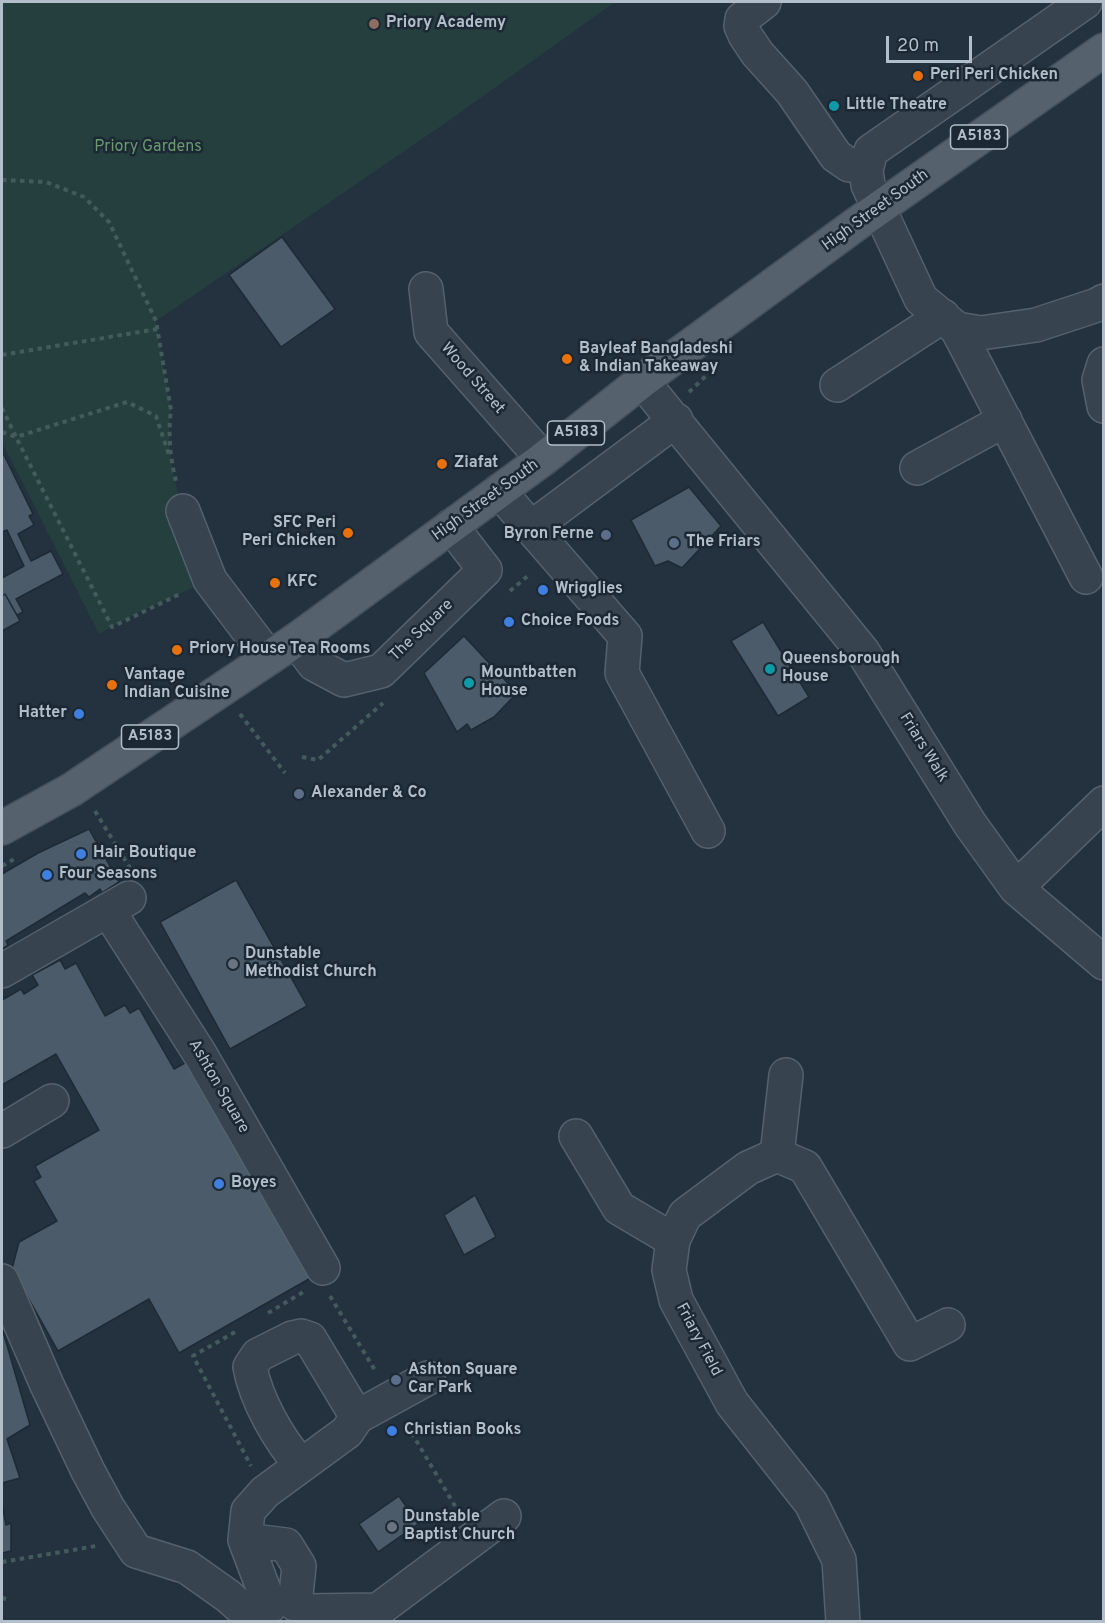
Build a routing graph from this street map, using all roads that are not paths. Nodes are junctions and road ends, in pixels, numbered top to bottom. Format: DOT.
graph roads {
  1 [pos="764,2"];
  2 [pos="1085,2"];
  3 [pos="1104,50"];
  4 [pos="867,164"];
  5 [pos="878,209"];
  6 [pos="426,289"];
  7 [pos="1101,308"];
  8 [pos="950,323"];
  9 [pos="1104,364"];
  10 [pos="642,381"];
  11 [pos="837,385"];
  12 [pos="1104,406"];
  13 [pos="676,420"];
  14 [pos="1005,420"];
  15 [pos="543,459"];
  16 [pos="917,468"];
  17 [pos="499,491"];
  18 [pos="183,511"];
  19 [pos="451,526"];
  20 [pos="531,528"];
  21 [pos="1086,577"];
  22 [pos="283,649"];
  23 [pos="1104,803"];
  24 [pos="2,828"];
  25 [pos="708,831"];
  26 [pos="1016,888"];
  27 [pos="1104,963"];
  28 [pos="2,971"];
  29 [pos="786,1075"];
  30 [pos="52,1101"];
  31 [pos="2,1131"];
  32 [pos="576,1136"];
  33 [pos="777,1155"];
  34 [pos="673,1240"];
  35 [pos="323,1268"];
  36 [pos="2,1281"];
  37 [pos="948,1325"];
  38 [pos="428,1378"];
  39 [pos="357,1417"];
  40 [pos="301,1465"];
  41 [pos="504,1516"];
  42 [pos="283,1614"];
  43 [pos="843,1622"];
  1 -- 4 [label="street"];
  2 -- 4 [label="street"];
  3 -- 5 [label="main road, High Street South / A5183"];
  4 -- 5 [label="street"];
  5 -- 8 [label="street"];
  5 -- 10 [label="main road, High Street South / A5183"];
  6 -- 15 [label="street, Wood Street"];
  7 -- 8 [label="street"];
  8 -- 11 [label="street"];
  8 -- 14 [label="street"];
  9 -- 12 [label="street"];
  10 -- 13 [label="street, Friars Walk"];
  10 -- 15 [label="main road, High Street South / A5183"];
  13 -- 20 [label="street"];
  13 -- 26 [label="street, Friars Walk"];
  14 -- 16 [label="street"];
  14 -- 21 [label="street"];
  15 -- 17 [label="main road, High Street South / A5183"];
  17 -- 19 [label="main road, High Street South / A5183"];
  17 -- 20 [label="street"];
  18 -- 22 [label="street, The Square"];
  19 -- 22 [label="main road, High Street South / A5183"];
  19 -- 22 [label="street, The Square"];
  20 -- 25 [label="street"];
  22 -- 24 [label="main road, High Street South / A5183"];
  23 -- 26 [label="street"];
  26 -- 27 [label="street, Friars Walk"];
  28 -- 35 [label="street, Ashton Square"];
  29 -- 33 [label="street"];
  30 -- 31 [label="street"];
  32 -- 34 [label="street"];
  33 -- 34 [label="street, Friary Field"];
  33 -- 37 [label="street"];
  34 -- 43 [label="street, Friary Field"];
  36 -- 42 [label="street"];
  38 -- 39 [label="street"];
  39 -- 40 [label="street"];
  39 -- 40 [label="street"];
  40 -- 42 [label="street"];
  41 -- 42 [label="street"];
}
